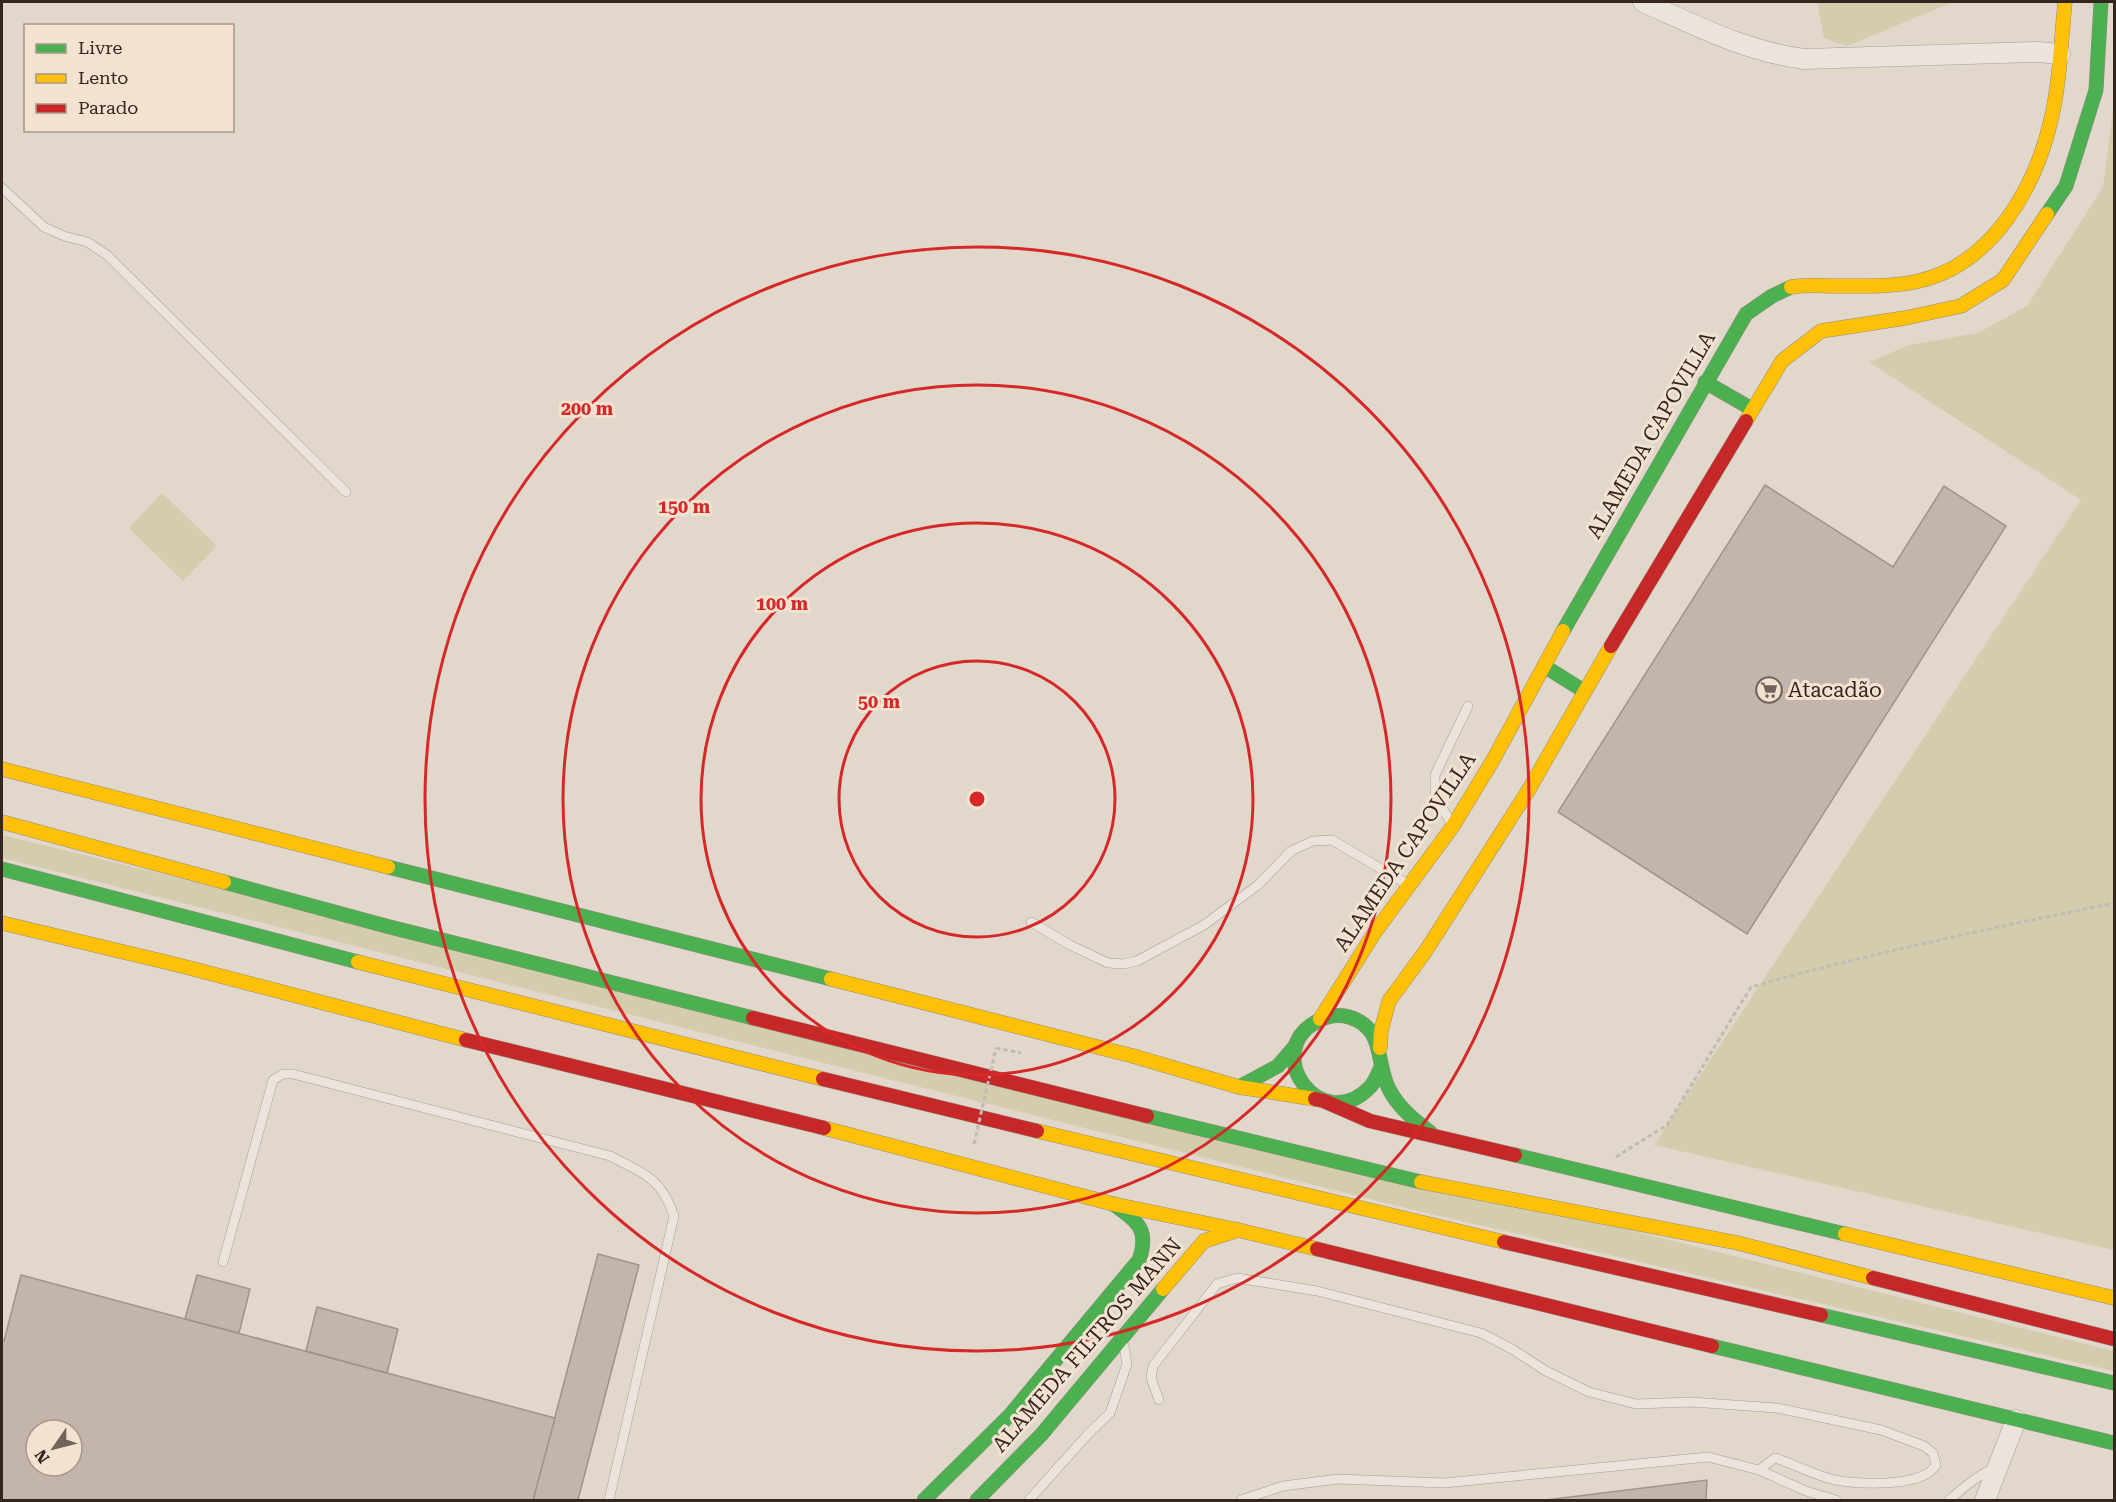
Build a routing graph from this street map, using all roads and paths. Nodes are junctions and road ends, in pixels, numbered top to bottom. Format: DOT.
graph roads {
  1 [pos="1643,2"];
  2 [pos="2065,2"];
  3 [pos="2102,2"];
  4 [pos="2060,54"];
  5 [pos="2088,71"];
  6 [pos="2049,179"];
  7 [pos="2,188"];
  8 [pos="1705,382"];
  9 [pos="1752,409"];
  10 [pos="346,492"];
  11 [pos="1544,666"];
  12 [pos="1584,691"];
  13 [pos="1468,706"];
  14 [pos="2,769"];
  15 [pos="2,822"];
  16 [pos="1453,826"];
  17 [pos="2,869"];
  18 [pos="1409,886"];
  19 [pos="2115,903"];
  20 [pos="1030,922"];
  21 [pos="2,923"];
  22 [pos="1320,1019"];
  23 [pos="1296,1045"];
  24 [pos="996,1048"];
  25 [pos="1380,1048"];
  26 [pos="1381,1066"];
  27 [pos="1239,1087"];
  28 [pos="1324,1101"];
  29 [pos="1439,1137"];
  30 [pos="974,1144"];
  31 [pos="1590,1173"];
  32 [pos="1113,1204"];
  33 [pos="1238,1230"];
  34 [pos="223,1262"];
  35 [pos="2115,1298"];
  36 [pos="2115,1338"];
  37 [pos="1123,1339"];
  38 [pos="2115,1383"];
  39 [pos="1159,1400"];
  40 [pos="1010,1415"];
  41 [pos="2016,1420"];
  42 [pos="1041,1435"];
  43 [pos="2115,1443"];
  44 [pos="1996,1467"];
  45 [pos="1759,1470"];
  46 [pos="993,1485"];
  47 [pos="609,1500"];
  48 [pos="924,1500"];
  49 [pos="977,1500"];
  50 [pos="984,1500"];
  51 [pos="1029,1500"];
  52 [pos="1241,1500"];
  53 [pos="1836,1500"];
  54 [pos="1949,1500"];
  55 [pos="1985,1500"];
  1 -- 4 [label="street"];
  2 -- 4 [label="main road, ALAMEDA CAPOVILLA"];
  3 -- 5 [label="main road, ALAMEDA CAPOVILLA"];
  4 -- 5 [label="main road"];
  4 -- 6 [label="main road, ALAMEDA CAPOVILLA"];
  5 -- 6 [label="main road, ALAMEDA CAPOVILLA"];
  6 -- 8 [label="main road, ALAMEDA CAPOVILLA"];
  6 -- 9 [label="main road, ALAMEDA CAPOVILLA"];
  7 -- 10 [label="lane"];
  8 -- 9 [label="main road"];
  8 -- 11 [label="main road, ALAMEDA CAPOVILLA"];
  9 -- 12 [label="main road, ALAMEDA CAPOVILLA"];
  11 -- 12 [label="main road"];
  11 -- 16 [label="main road, ALAMEDA CAPOVILLA"];
  12 -- 25 [label="main road, ALAMEDA CAPOVILLA"];
  13 -- 16 [label="lane"];
  14 -- 27 [label="main road"];
  15 -- 36 [label="main road"];
  16 -- 18 [label="main road, ALAMEDA CAPOVILLA"];
  17 -- 38 [label="main road"];
  18 -- 20 [label="lane"];
  18 -- 22 [label="main road, ALAMEDA CAPOVILLA"];
  19 -- 31 [label="path"];
  21 -- 32 [label="main road"];
  22 -- 23 [label="main road"];
  22 -- 25 [label="main road"];
  23 -- 27 [label="main road"];
  23 -- 28 [label="main road"];
  24 -- 30 [label="path, bridge"];
  25 -- 26 [label="main road"];
  26 -- 28 [label="main road"];
  26 -- 29 [label="main road"];
  27 -- 28 [label="main road"];
  28 -- 29 [label="main road"];
  29 -- 31 [label="main road"];
  31 -- 35 [label="main road"];
  32 -- 33 [label="main road"];
  32 -- 40 [label="main road, ALAMEDA FILTROS MANN"];
  33 -- 37 [label="main road, ALAMEDA FILTROS MANN"];
  33 -- 41 [label="main road"];
  34 -- 47 [label="lane"];
  37 -- 42 [label="main road, ALAMEDA FILTROS MANN"];
  37 -- 51 [label="lane"];
  39 -- 45 [label="lane"];
  40 -- 42 [label="main road"];
  40 -- 48 [label="main road, ALAMEDA FILTROS MANN"];
  41 -- 43 [label="main road"];
  41 -- 44 [label="street"];
  42 -- 46 [label="main road, ALAMEDA FILTROS MANN"];
  44 -- 54 [label="lane"];
  44 -- 55 [label="street"];
  45 -- 52 [label="lane"];
  45 -- 53 [label="lane"];
  46 -- 49 [label="main road, ALAMEDA FILTROS MANN"];
  46 -- 50 [label="lane"];
}
